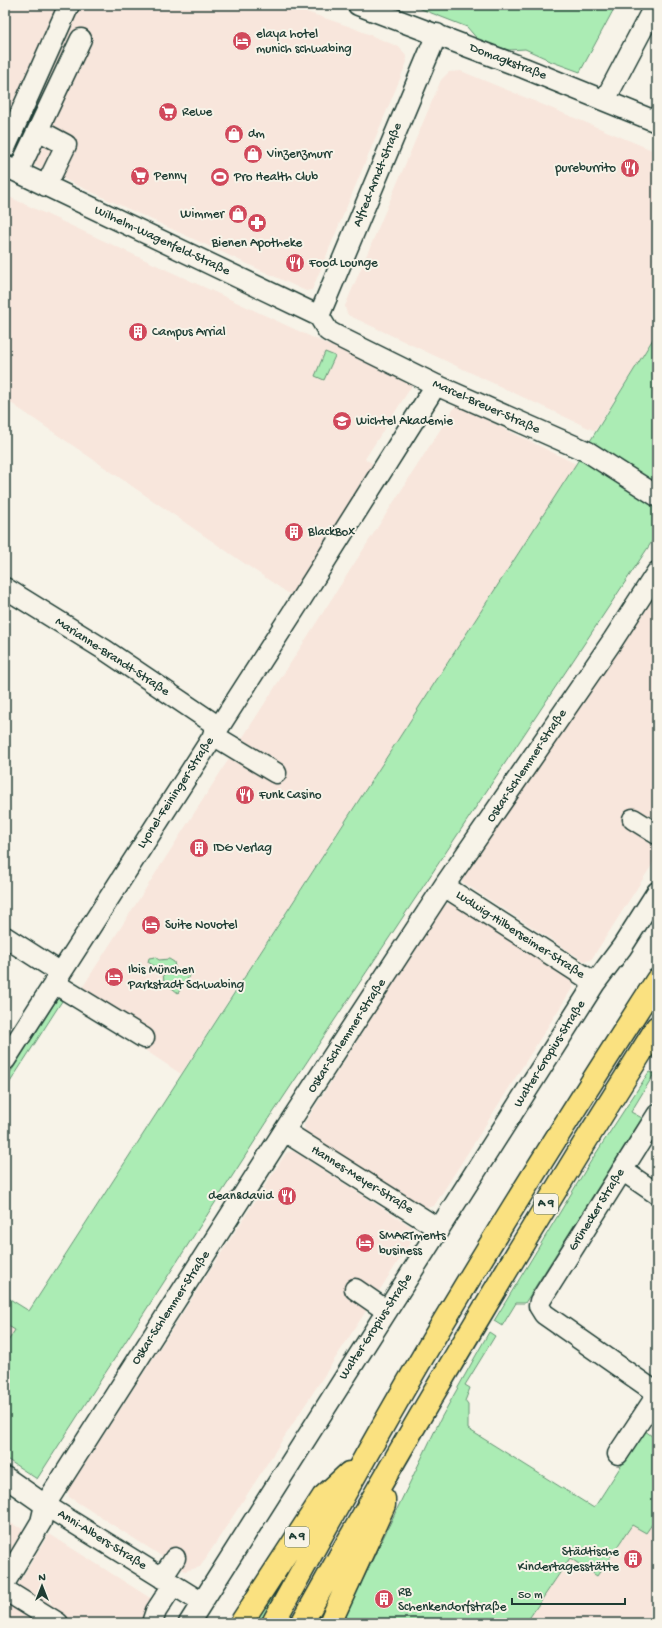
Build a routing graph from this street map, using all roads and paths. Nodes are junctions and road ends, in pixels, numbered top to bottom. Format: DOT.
graph roads {
  1 [pos="69,5"];
  2 [pos="358,5"];
  3 [pos="655,5"];
  4 [pos="437,34"];
  5 [pos="81,38"];
  6 [pos="605,100"];
  7 [pos="657,122"];
  8 [pos="38,130"];
  9 [pos="5,148"];
  10 [pos="12,169"];
  11 [pos="46,186"];
  12 [pos="319,316"];
  13 [pos="436,385"];
  14 [pos="657,496"];
  15 [pos="657,572"];
  16 [pos="5,588"];
  17 [pos="216,731"];
  18 [pos="276,773"];
  19 [pos="633,820"];
  20 [pos="657,834"];
  21 [pos="444,886"];
  22 [pos="657,892"];
  23 [pos="5,937"];
  24 [pos="58,978"];
  25 [pos="657,980"];
  26 [pos="595,983"];
  27 [pos="657,1027"];
  28 [pos="144,1038"];
  29 [pos="5,1060"];
  30 [pos="657,1115"];
  31 [pos="284,1131"];
  32 [pos="622,1170"];
  33 [pos="657,1194"];
  34 [pos="439,1229"];
  35 [pos="355,1289"];
  36 [pos="387,1311"];
  37 [pos="657,1394"];
  38 [pos="651,1420"];
  39 [pos="618,1454"];
  40 [pos="363,1460"];
  41 [pos="5,1477"];
  42 [pos="384,1478"];
  43 [pos="46,1505"];
  44 [pos="175,1558"];
  45 [pos="5,1582"];
  46 [pos="168,1582"];
  47 [pos="5,1590"];
  48 [pos="201,1602"];
  49 [pos="58,1623"];
  50 [pos="152,1623"];
  51 [pos="189,1623"];
  52 [pos="241,1623"];
  53 [pos="273,1623"];
  54 [pos="302,1623"];
  55 [pos="330,1623"];
  1 -- 9 [label="street"];
  2 -- 4 [label="street, Domagkstraße"];
  3 -- 6 [label="street"];
  4 -- 6 [label="street, Domagkstraße"];
  4 -- 12 [label="street, Alfred-Arndt-Straße"];
  5 -- 8 [label="street"];
  6 -- 7 [label="street, Domagkstraße"];
  8 -- 10 [label="street"];
  8 -- 11 [label="street"];
  10 -- 11 [label="street, Wilhelm-Wagenfeld-Straße"];
  11 -- 12 [label="street, Wilhelm-Wagenfeld-Straße"];
  12 -- 13 [label="street, Marcel-Breuer-Straße"];
  13 -- 14 [label="street, Marcel-Breuer-Straße"];
  13 -- 17 [label="street, Lyonel-Feininger-Straße"];
  15 -- 21 [label="street, Oskar-Schlemmer-Straße"];
  16 -- 17 [label="street, Marianne-Brandt-Straße"];
  17 -- 18 [label="street, Marianne-Brandt-Straße"];
  17 -- 24 [label="street, Lyonel-Feininger-Straße"];
  19 -- 20 [label="street"];
  21 -- 26 [label="street, Ludwig-Hilberseimer-Straße"];
  21 -- 31 [label="street, Oskar-Schlemmer-Straße"];
  22 -- 26 [label="street, Walter-Gropius-Straße"];
  23 -- 24 [label="street"];
  24 -- 28 [label="street"];
  24 -- 29 [label="street, Lyonel-Feininger-Straße"];
  25 -- 40 [label="highway, A 9"];
  26 -- 34 [label="street, Walter-Gropius-Straße"];
  27 -- 42 [label="highway, A 9"];
  30 -- 32 [label="street, Grünecker Straße"];
  31 -- 34 [label="street, Hannes-Meyer-Straße"];
  31 -- 43 [label="street, Oskar-Schlemmer-Straße"];
  32 -- 33 [label="street"];
  32 -- 37 [label="street, Grünecker Straße"];
  34 -- 36 [label="street, Walter-Gropius-Straße"];
  35 -- 36 [label="street"];
  36 -- 48 [label="street, Walter-Gropius-Straße"];
  37 -- 38 [label="street"];
  38 -- 39 [label="street"];
  40 -- 52 [label="highway, A 9"];
  40 -- 53 [label="highway"];
  41 -- 43 [label="street, Anni-Albers-Straße"];
  42 -- 54 [label="highway, A 9"];
  42 -- 55 [label="highway"];
  43 -- 45 [label="street, Oskar-Schlemmer-Straße"];
  43 -- 46 [label="street, Anni-Albers-Straße"];
  44 -- 46 [label="street"];
  46 -- 48 [label="street, Anni-Albers-Straße"];
  46 -- 50 [label="street"];
  47 -- 49 [label="street"];
  48 -- 51 [label="street, Walter-Gropius-Straße"];
}
